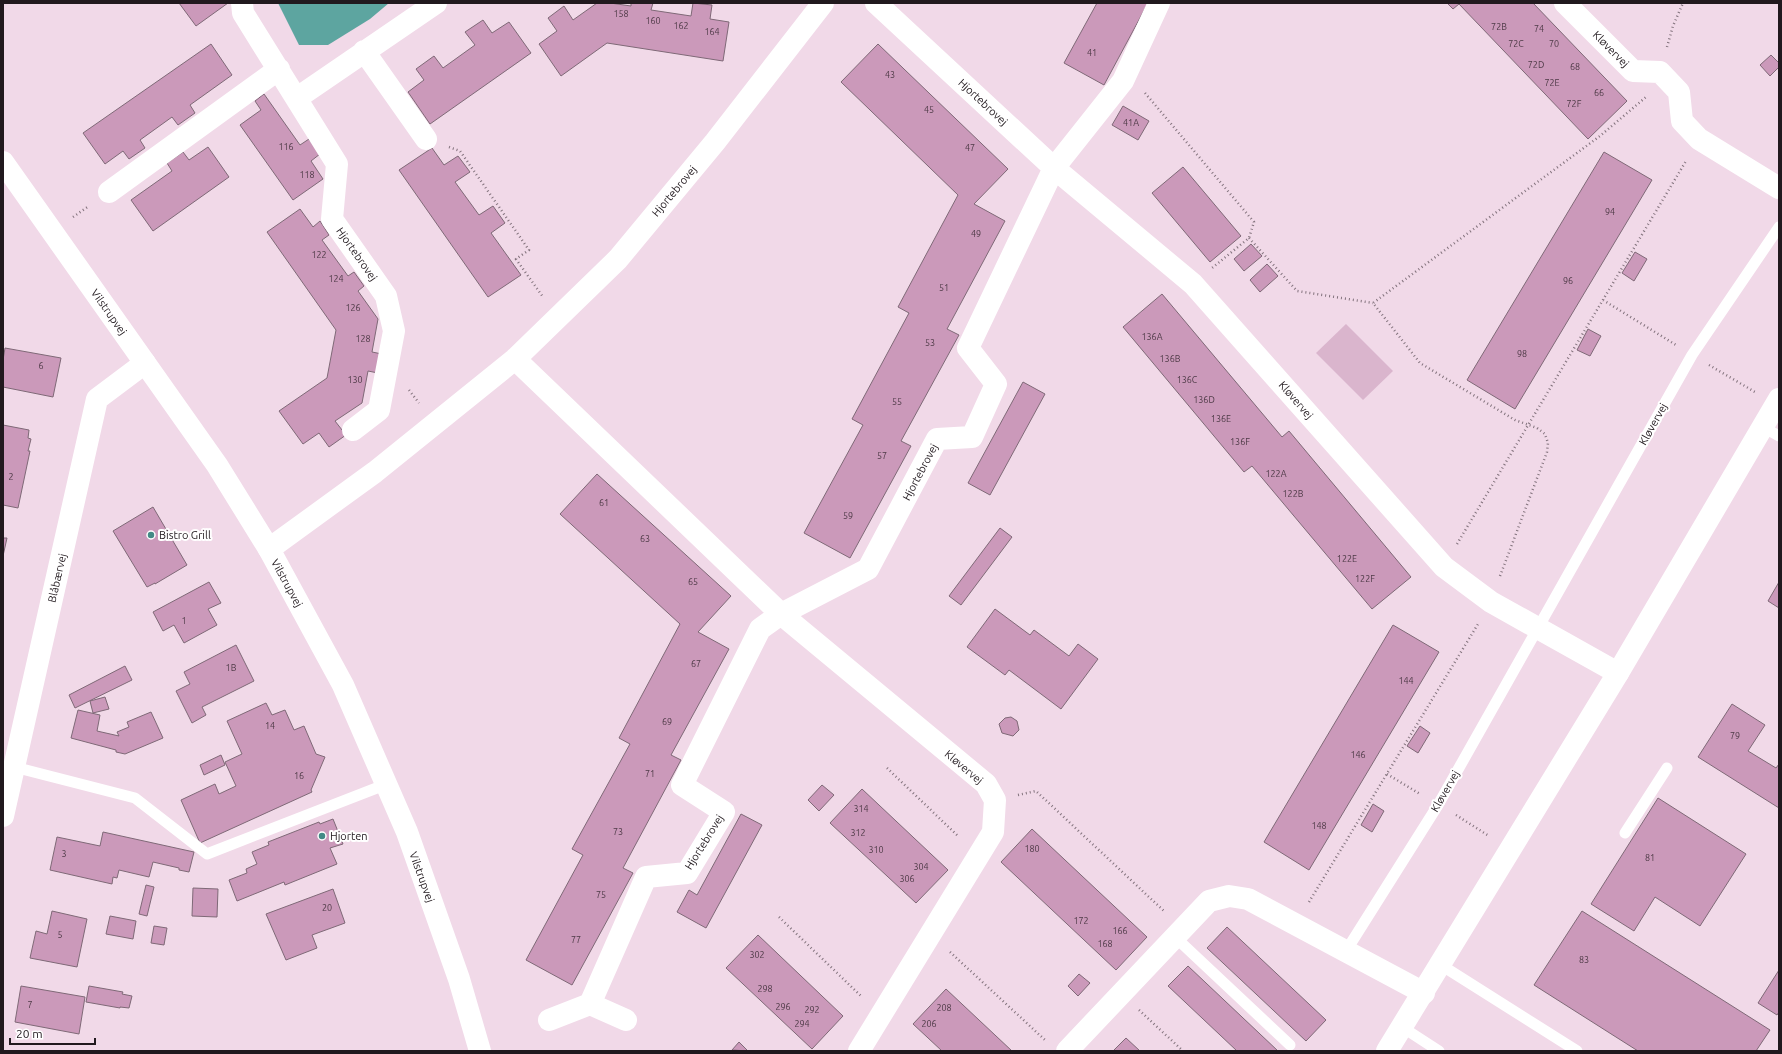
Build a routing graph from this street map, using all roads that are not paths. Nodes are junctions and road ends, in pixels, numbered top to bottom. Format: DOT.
graph roads {
  1 [pos="242,3"];
  2 [pos="436,3"];
  3 [pos="876,3"];
  4 [pos="1159,3"];
  5 [pos="1565,3"];
  6 [pos="816,5"];
  7 [pos="364,51"];
  8 [pos="279,70"];
  9 [pos="297,98"];
  10 [pos="426,139"];
  11 [pos="3,162"];
  12 [pos="1054,168"];
  13 [pos="1779,188"];
  14 [pos="109,192"];
  15 [pos="1779,227"];
  16 [pos="515,359"];
  17 [pos="145,362"];
  18 [pos="1779,399"];
  19 [pos="353,430"];
  20 [pos="1771,431"];
  21 [pos="269,549"];
  22 [pos="781,614"];
  23 [pos="1538,627"];
  24 [pos="1618,673"];
  25 [pos="14,767"];
  26 [pos="1667,768"];
  27 [pos="387,784"];
  28 [pos="6,788"];
  29 [pos="3,816"];
  30 [pos="1625,833"];
  31 [pos="1179,933"];
  32 [pos="1346,951"];
  33 [pos="1441,965"];
  34 [pos="1424,993"];
  35 [pos="590,1004"];
  36 [pos="549,1020"];
  37 [pos="626,1020"];
  38 [pos="1402,1027"];
  39 [pos="1290,1045"];
  40 [pos="480,1051"];
  41 [pos="859,1051"];
  42 [pos="1067,1051"];
  43 [pos="1387,1051"];
  44 [pos="1439,1051"];
  45 [pos="1577,1051"];
  1 -- 8 [label="street, Hjortebrovej"];
  2 -- 7 [label="street"];
  3 -- 12 [label="street, Hjortebrovej"];
  4 -- 12 [label="street, Hjortebrovej"];
  5 -- 13 [label="street, Kløvervej"];
  6 -- 16 [label="street, Hjortebrovej"];
  7 -- 9 [label="street"];
  7 -- 10 [label="street"];
  8 -- 9 [label="street, Hjortebrovej"];
  8 -- 14 [label="street"];
  9 -- 19 [label="street, Hjortebrovej"];
  11 -- 17 [label="street, Vilstrupvej"];
  12 -- 22 [label="street, Hjortebrovej"];
  12 -- 23 [label="street, Kløvervej"];
  15 -- 23 [label="lane, Kløvervej"];
  16 -- 21 [label="street, Hjortebrovej"];
  16 -- 22 [label="street"];
  17 -- 21 [label="street, Vilstrupvej"];
  17 -- 25 [label="street, Blåbærvej"];
  18 -- 20 [label="street"];
  20 -- 24 [label="street"];
  21 -- 27 [label="street, Vilstrupvej"];
  22 -- 35 [label="street, Hjortebrovej"];
  22 -- 41 [label="street, Kløvervej"];
  23 -- 24 [label="street, Kløvervej"];
  23 -- 32 [label="lane, Kløvervej"];
  24 -- 33 [label="street"];
  25 -- 27 [label="lane"];
  25 -- 28 [label="street, Blåbærvej"];
  26 -- 30 [label="lane"];
  27 -- 40 [label="street, Vilstrupvej"];
  28 -- 29 [label="street, Blåbærvej"];
  31 -- 32 [label="street"];
  31 -- 39 [label="lane"];
  31 -- 42 [label="street"];
  32 -- 34 [label="street"];
  33 -- 34 [label="street"];
  33 -- 45 [label="lane"];
  34 -- 38 [label="street"];
  35 -- 36 [label="street"];
  35 -- 37 [label="street"];
  38 -- 43 [label="street"];
  38 -- 44 [label="lane"];
}
